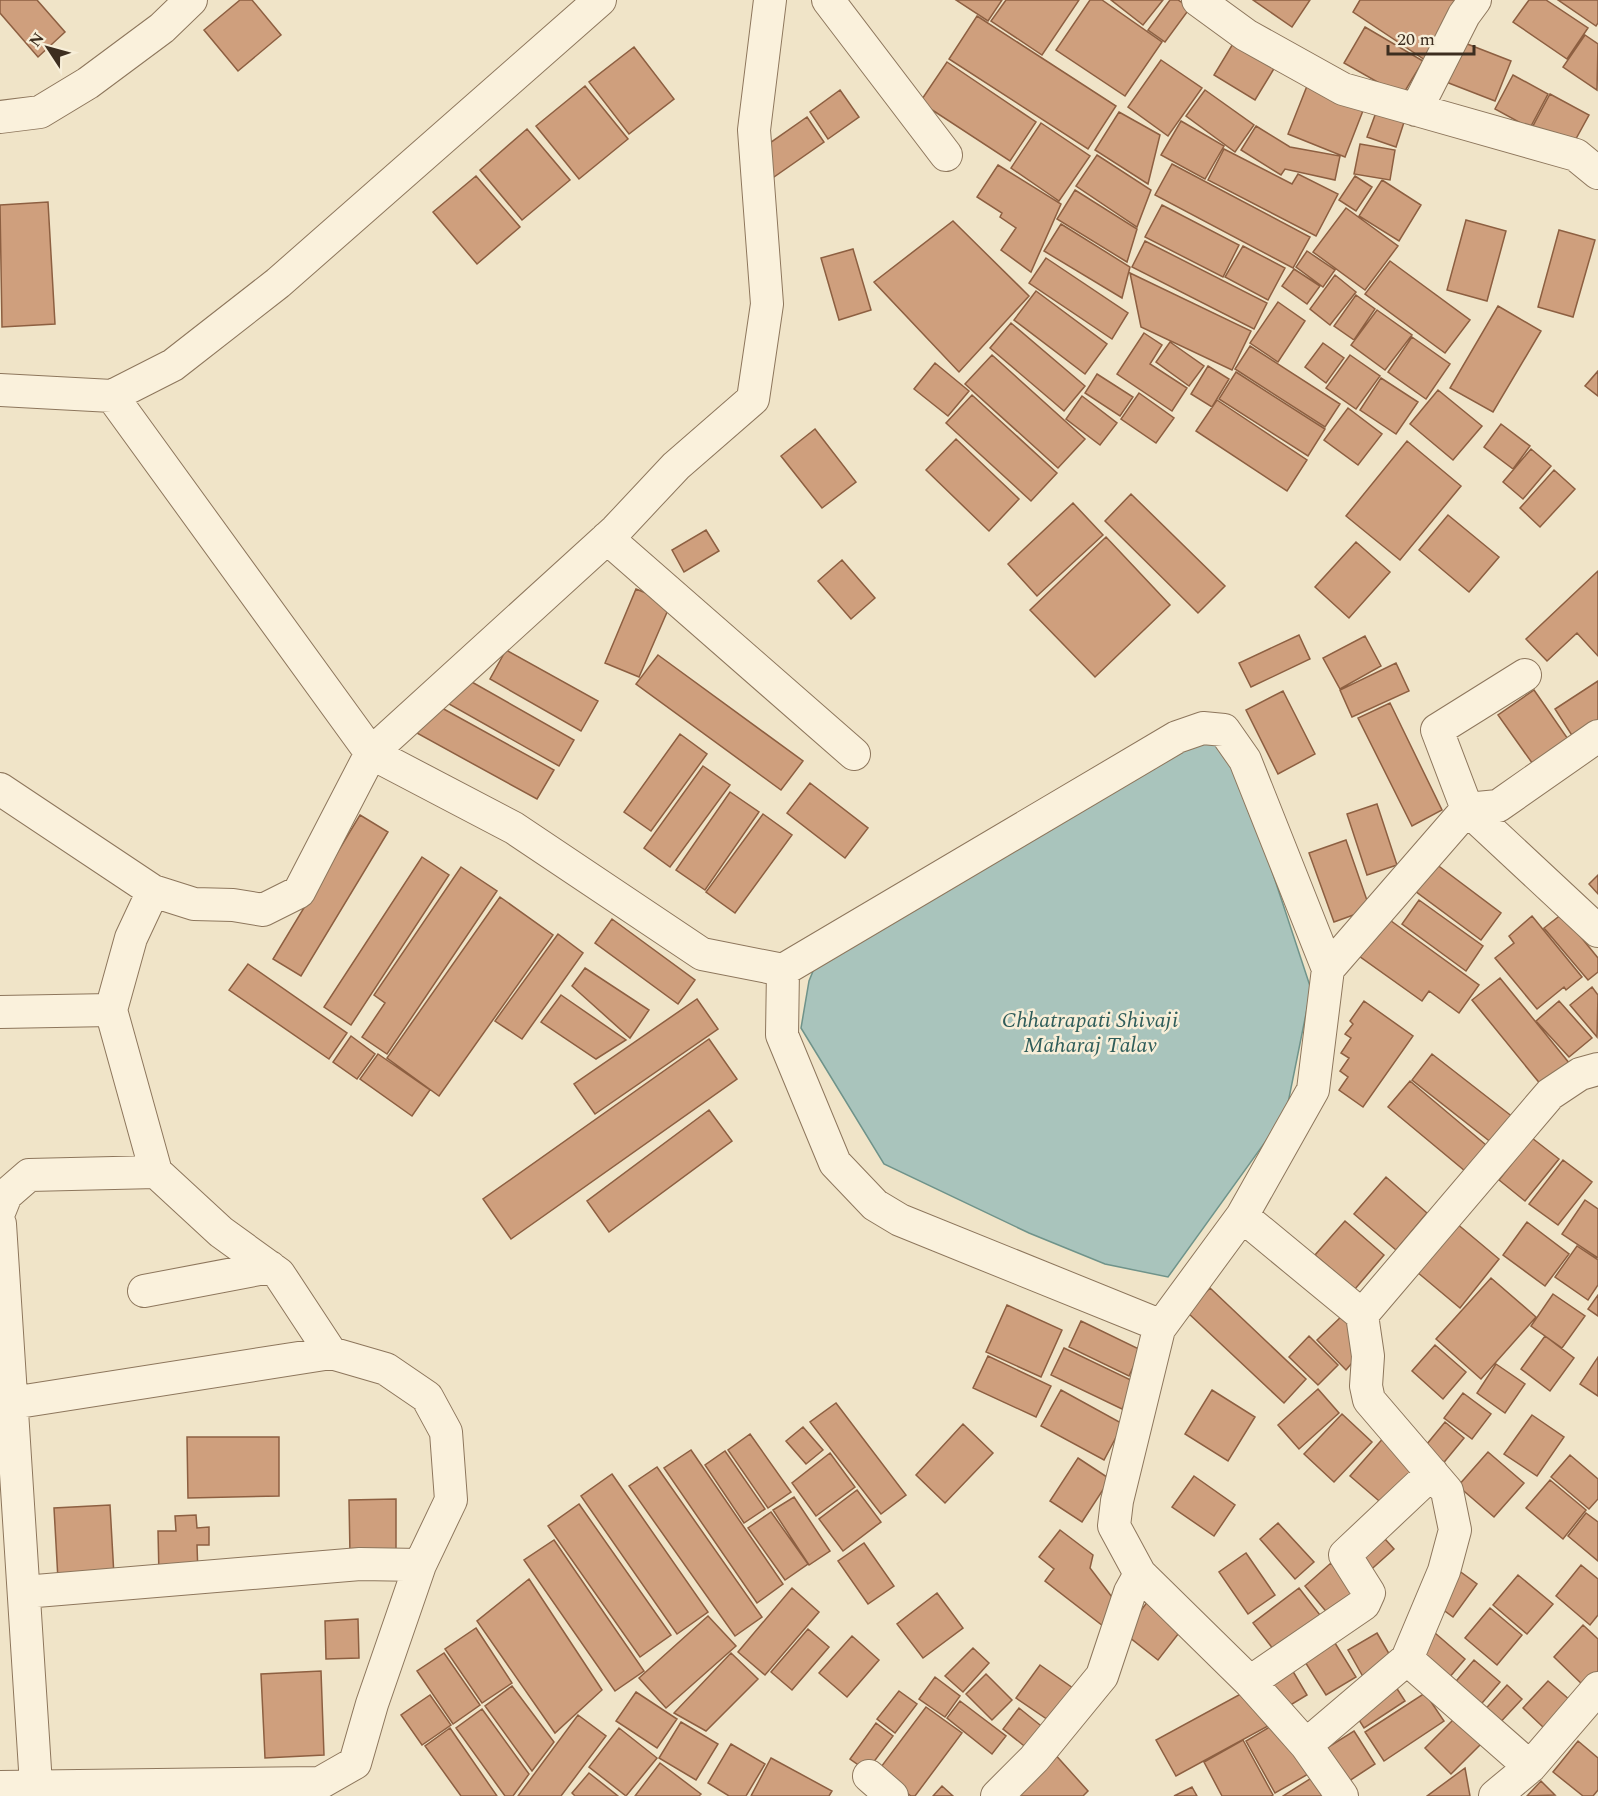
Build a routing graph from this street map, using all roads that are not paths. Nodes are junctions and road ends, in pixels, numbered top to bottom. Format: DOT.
graph roads {
  1 [pos="600,0"];
  2 [pos="770,0"];
  3 [pos="828,0"];
  4 [pos="1198,0"];
  5 [pos="1475,0"];
  6 [pos="181,3"];
  7 [pos="1416,111"];
  8 [pos="0,117"];
  9 [pos="946,155"];
  10 [pos="1598,173"];
  11 [pos="0,390"];
  12 [pos="112,396"];
  13 [pos="607,538"];
  14 [pos="1525,675"];
  15 [pos="1598,736"];
  16 [pos="371,753"];
  17 [pos="854,754"];
  18 [pos="0,789"];
  19 [pos="1467,809"];
  20 [pos="153,891"];
  21 [pos="1598,931"];
  22 [pos="1328,969"];
  23 [pos="783,970"];
  24 [pos="111,1010"];
  25 [pos="0,1012"];
  26 [pos="1598,1069"];
  27 [pos="156,1172"];
  28 [pos="0,1210"];
  29 [pos="1242,1216"];
  30 [pos="0,1224"];
  31 [pos="270,1267"];
  32 [pos="144,1291"];
  33 [pos="1362,1315"];
  34 [pos="1159,1329"];
  35 [pos="331,1353"];
  36 [pos="12,1403"];
  37 [pos="1432,1473"];
  38 [pos="420,1565"];
  39 [pos="1140,1574"];
  40 [pos="24,1592"];
  41 [pos="1407,1659"];
  42 [pos="1251,1682"];
  43 [pos="1598,1688"];
  44 [pos="1306,1745"];
  45 [pos="1530,1767"];
  46 [pos="869,1776"];
  47 [pos="36,1785"];
  48 [pos="0,1787"];
  49 [pos="892,1796"];
  50 [pos="997,1796"];
  51 [pos="1342,1796"];
  52 [pos="1495,1796"];
  1 -- 12 [label="street"];
  2 -- 13 [label="street"];
  3 -- 9 [label="street"];
  4 -- 7 [label="street"];
  5 -- 7 [label="street"];
  6 -- 8 [label="street"];
  7 -- 10 [label="street"];
  11 -- 12 [label="street"];
  12 -- 16 [label="street"];
  13 -- 16 [label="street"];
  13 -- 17 [label="street"];
  14 -- 19 [label="street"];
  15 -- 19 [label="street"];
  16 -- 20 [label="street"];
  16 -- 23 [label="street"];
  18 -- 20 [label="street"];
  19 -- 21 [label="street"];
  19 -- 22 [label="street"];
  20 -- 24 [label="street"];
  22 -- 23 [label="street"];
  22 -- 29 [label="street"];
  23 -- 34 [label="street"];
  24 -- 25 [label="street"];
  24 -- 27 [label="street"];
  26 -- 33 [label="street"];
  27 -- 28 [label="street"];
  27 -- 31 [label="street"];
  29 -- 33 [label="street"];
  29 -- 34 [label="street"];
  30 -- 36 [label="street"];
  31 -- 32 [label="street"];
  31 -- 35 [label="street"];
  33 -- 37 [label="street"];
  34 -- 39 [label="street"];
  35 -- 36 [label="street"];
  35 -- 38 [label="street"];
  36 -- 40 [label="street"];
  37 -- 41 [label="street"];
  37 -- 42 [label="street"];
  38 -- 40 [label="street"];
  38 -- 47 [label="street"];
  39 -- 42 [label="street"];
  39 -- 50 [label="street"];
  40 -- 47 [label="street"];
  41 -- 44 [label="street"];
  41 -- 45 [label="street"];
  42 -- 44 [label="street"];
  43 -- 45 [label="street"];
  44 -- 51 [label="street"];
  45 -- 52 [label="street"];
  46 -- 49 [label="street"];
  47 -- 48 [label="street"];
}
